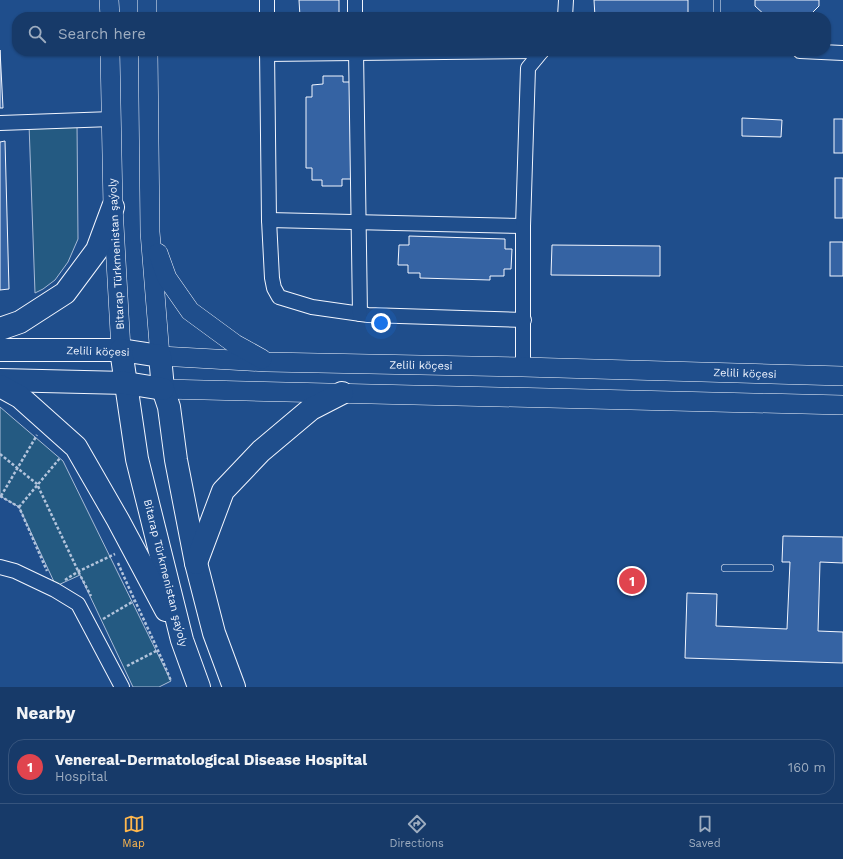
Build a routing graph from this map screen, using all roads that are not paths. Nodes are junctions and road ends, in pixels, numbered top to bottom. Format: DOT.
graph roads {
  1 [pos="109,0"];
  2 [pos="147,0"];
  3 [pos="267,0"];
  4 [pos="355,0"];
  5 [pos="566,0"];
  6 [pos="717,0"];
  7 [pos="110,12"];
  8 [pos="147,12"];
  9 [pos="267,12"];
  10 [pos="355,12"];
  11 [pos="565,12"];
  12 [pos="717,12"];
  13 [pos="831,52"];
  14 [pos="843,52"];
  15 [pos="110,56"];
  16 [pos="148,56"];
  17 [pos="267,56"];
  18 [pos="356,56"];
  19 [pos="538,56"];
  20 [pos="112,119"];
  21 [pos="0,123"];
  22 [pos="113,207"];
  23 [pos="269,220"];
  24 [pos="358,222"];
  25 [pos="523,226"];
  26 [pos="150,232"];
  27 [pos="360,314"];
  28 [pos="524,320"];
  29 [pos="0,329"];
  30 [pos="0,350"];
  31 [pos="121,350"];
  32 [pos="160,356"];
  33 [pos="267,362"];
  34 [pos="523,367"];
  35 [pos="843,376"];
  36 [pos="0,380"];
  37 [pos="126,384"];
  38 [pos="0,386"];
  39 [pos="163,389"];
  40 [pos="342,393"];
  41 [pos="843,405"];
  42 [pos="196,563"];
  43 [pos="0,567"];
  44 [pos="725,568"];
  45 [pos="770,568"];
  46 [pos="182,640"];
  47 [pos="122,687"];
  48 [pos="199,687"];
  49 [pos="234,687"];
  1 -- 7 [label="main road"];
  2 -- 8 [label="main road"];
  3 -- 9 [label="street"];
  4 -- 10 [label="street"];
  5 -- 11 [label="street"];
  6 -- 12 [label="lane"];
  13 -- 14 [label="street"];
  15 -- 20 [label="main road, Bitarap Türkmenistan şaýoly"];
  16 -- 26 [label="main road"];
  17 -- 23 [label="street"];
  18 -- 24 [label="street"];
  19 -- 25 [label="street"];
  20 -- 21 [label="street"];
  20 -- 22 [label="main road, Bitarap Türkmenistan şaýoly"];
  22 -- 29 [label="main road"];
  22 -- 31 [label="main road, Bitarap Türkmenistan şaýoly"];
  23 -- 24 [label="street"];
  23 -- 27 [label="street"];
  24 -- 25 [label="street"];
  24 -- 27 [label="street"];
  25 -- 28 [label="street"];
  26 -- 32 [label="main road"];
  26 -- 33 [label="main road"];
  27 -- 28 [label="street"];
  28 -- 34 [label="street"];
  30 -- 31 [label="main road, Zelili köçesi"];
  31 -- 32 [label="main road, Zelili köçesi"];
  31 -- 37 [label="main road, Bitarap Türkmenistan şaýoly"];
  32 -- 33 [label="main road, Zelili köçesi"];
  32 -- 39 [label="main road"];
  33 -- 34 [label="main road, Zelili köçesi"];
  34 -- 35 [label="main road, Zelili köçesi"];
  36 -- 37 [label="main road"];
  37 -- 39 [label="main road"];
  37 -- 46 [label="main road, Bitarap Türkmenistan şaýoly"];
  38 -- 46 [label="main road"];
  39 -- 40 [label="main road"];
  39 -- 42 [label="main road"];
  40 -- 41 [label="main road"];
  40 -- 42 [label="main road"];
  42 -- 49 [label="main road"];
  43 -- 47 [label="street"];
  44 -- 45 [label="lane"];
  46 -- 48 [label="main road, Bitarap Türkmenistan şaýoly"];
}
